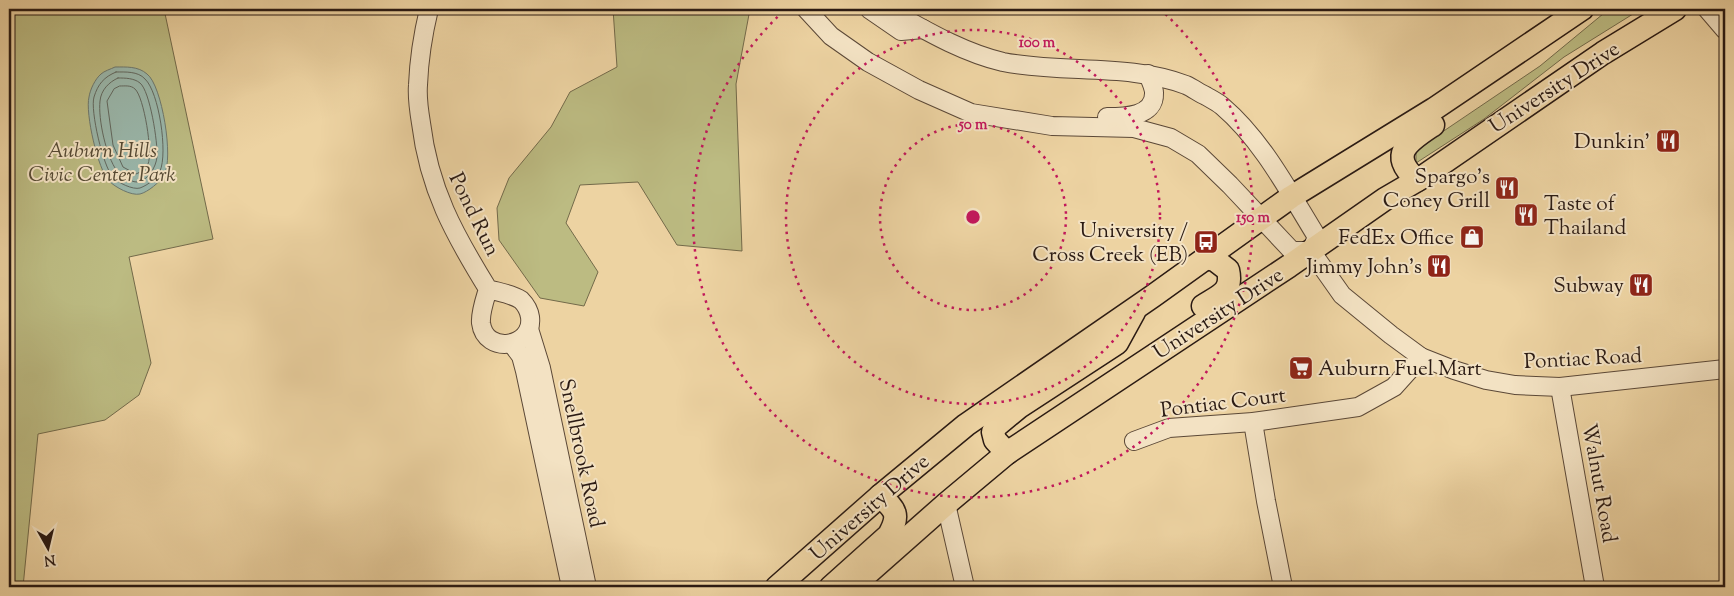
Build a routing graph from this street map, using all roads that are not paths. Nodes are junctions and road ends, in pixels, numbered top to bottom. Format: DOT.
graph roads {
  1 [pos="429,9"];
  2 [pos="806,9"];
  3 [pos="869,9"];
  4 [pos="890,9"];
  5 [pos="1584,9"];
  6 [pos="1649,9"];
  7 [pos="1675,9"];
  8 [pos="1707,9"];
  9 [pos="923,29"];
  10 [pos="1725,30"];
  11 [pos="1609,50"];
  12 [pos="1148,74"];
  13 [pos="1008,120"];
  14 [pos="1417,180"];
  15 [pos="1291,197"];
  16 [pos="1262,218"];
  17 [pos="1311,251"];
  18 [pos="1206,258"];
  19 [pos="488,289"];
  20 [pos="1137,306"];
  21 [pos="529,329"];
  22 [pos="512,344"];
  23 [pos="1421,357"];
  24 [pos="1725,368"];
  25 [pos="1108,386"];
  26 [pos="1560,387"];
  27 [pos="1253,422"];
  28 [pos="1134,441"];
  29 [pos="1007,453"];
  30 [pos="880,496"];
  31 [pos="946,504"];
  32 [pos="807,561"];
  33 [pos="571,587"];
  34 [pos="587,587"];
  35 [pos="777,587"];
  36 [pos="792,587"];
  37 [pos="831,587"];
  38 [pos="852,587"];
  39 [pos="965,587"];
  40 [pos="1283,587"];
  41 [pos="1595,587"];
  1 -- 19 [label="street, Pond Run"];
  2 -- 13 [label="street"];
  3 -- 9 [label="street"];
  4 -- 9 [label="street"];
  5 -- 14 [label="main road"];
  5 -- 15 [label="main road, University Drive"];
  6 -- 11 [label="main road"];
  7 -- 11 [label="main road, University Drive"];
  8 -- 10 [label="street"];
  9 -- 12 [label="street"];
  11 -- 14 [label="main road, University Drive"];
  12 -- 13 [label="street"];
  12 -- 15 [label="street"];
  13 -- 16 [label="street"];
  14 -- 17 [label="main road, University Drive"];
  15 -- 16 [label="main road, University Drive"];
  15 -- 17 [label="street"];
  16 -- 17 [label="street"];
  16 -- 18 [label="main road, University Drive"];
  17 -- 23 [label="street, Pontiac Road"];
  17 -- 25 [label="main road, University Drive"];
  18 -- 20 [label="main road, University Drive"];
  18 -- 25 [label="main road"];
  19 -- 21 [label="street, Pond Run"];
  19 -- 22 [label="street, Pond Run"];
  20 -- 29 [label="main road"];
  20 -- 30 [label="main road, University Drive"];
  21 -- 22 [label="street"];
  21 -- 34 [label="street, Snellbrook Road"];
  22 -- 33 [label="street, Snellbrook Road"];
  23 -- 26 [label="street, Pontiac Road"];
  23 -- 27 [label="street, Pontiac Court"];
  24 -- 26 [label="street, Pontiac Road"];
  25 -- 29 [label="main road, University Drive"];
  26 -- 41 [label="street, Walnut Road"];
  27 -- 28 [label="street, Pontiac Court"];
  27 -- 40 [label="street"];
  29 -- 31 [label="main road, University Drive"];
  30 -- 32 [label="main road, University Drive"];
  30 -- 37 [label="main road"];
  31 -- 38 [label="main road, University Drive"];
  31 -- 39 [label="street"];
  32 -- 35 [label="main road, University Drive"];
  32 -- 36 [label="main road"];
}
